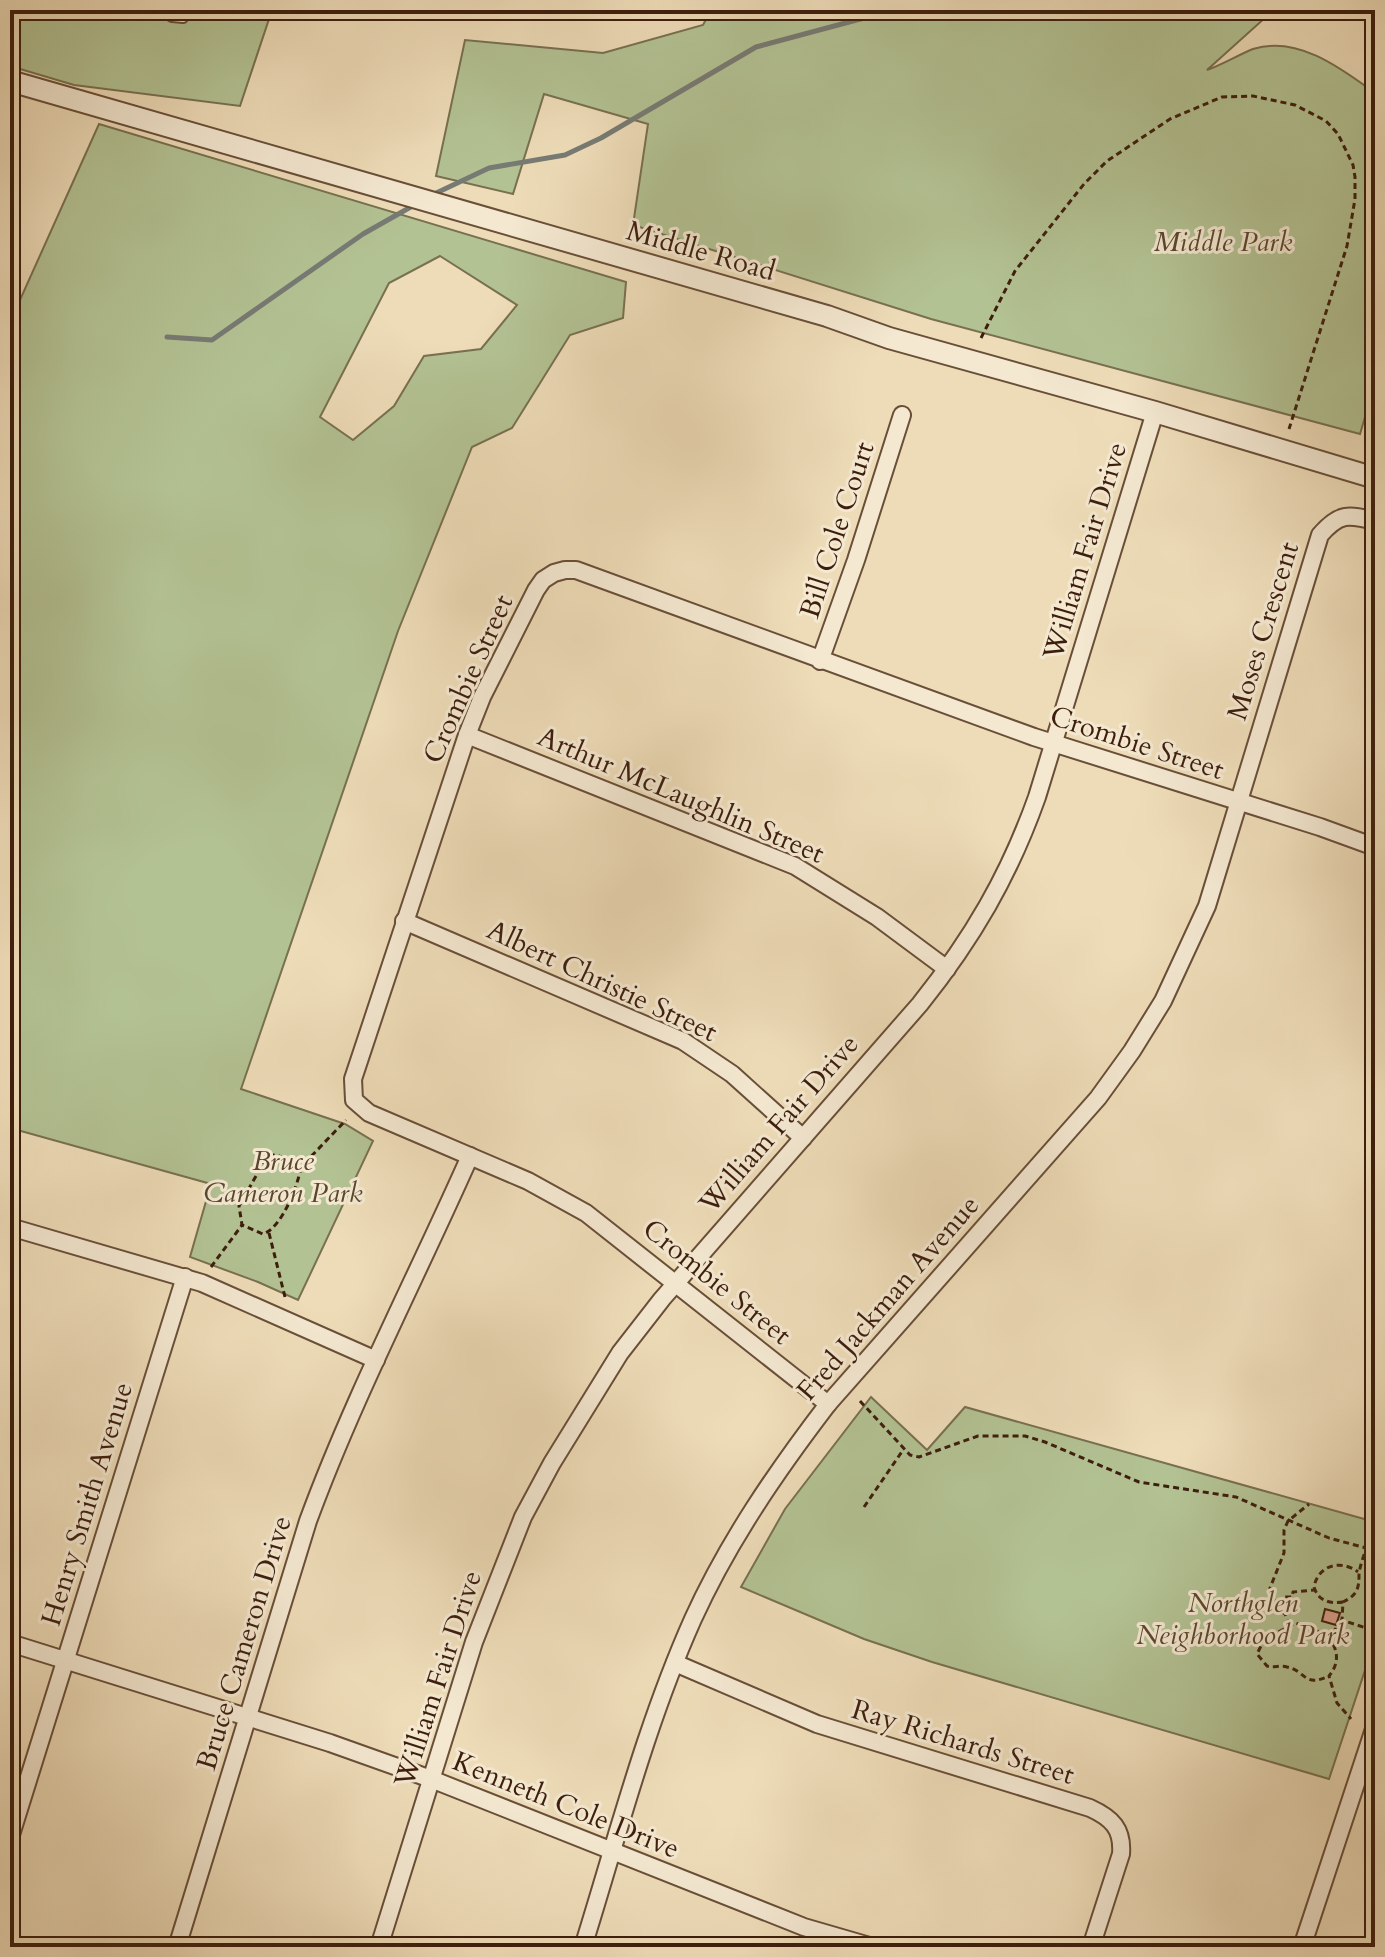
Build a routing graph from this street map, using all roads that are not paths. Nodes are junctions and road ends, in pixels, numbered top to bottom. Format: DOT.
graph roads {
  1 [pos="160,10"];
  2 [pos="186,10"];
  3 [pos="10,81"];
  4 [pos="1155,412"];
  5 [pos="902,415"];
  6 [pos="1375,478"];
  7 [pos="1375,521"];
  8 [pos="820,661"];
  9 [pos="467,735"];
  10 [pos="1053,743"];
  11 [pos="1238,802"];
  12 [pos="1375,847"];
  13 [pos="404,921"];
  14 [pos="947,969"];
  15 [pos="803,1138"];
  16 [pos="470,1156"];
  17 [pos="10,1227"];
  18 [pos="185,1277"];
  19 [pos="676,1282"];
  20 [pos="376,1360"];
  21 [pos="828,1404"];
  22 [pos="10,1643"];
  23 [pos="66,1660"];
  24 [pos="675,1663"];
  25 [pos="247,1718"];
  26 [pos="1375,1726"];
  27 [pos="431,1779"];
  28 [pos="10,1838"];
  29 [pos="613,1851"];
  30 [pos="177,1947"];
  31 [pos="379,1947"];
  32 [pos="583,1947"];
  33 [pos="873,1947"];
  34 [pos="1091,1947"];
  35 [pos="1302,1947"];
  1 -- 2 [label="lane"];
  3 -- 4 [label="street, Middle Road"];
  4 -- 6 [label="street, Middle Road"];
  4 -- 10 [label="street, William Fair Drive"];
  5 -- 8 [label="street, Bill Cole Court"];
  7 -- 11 [label="street, Moses Crescent"];
  8 -- 9 [label="street, Crombie Street"];
  8 -- 10 [label="street, Crombie Street"];
  9 -- 13 [label="street, Crombie Street"];
  9 -- 14 [label="street, Arthur McLaughlin Street"];
  10 -- 11 [label="street, Crombie Street"];
  10 -- 14 [label="street, William Fair Drive"];
  11 -- 12 [label="street, Crombie Street"];
  11 -- 21 [label="street, Fred Jackman Avenue"];
  13 -- 15 [label="street, Albert Christie Street"];
  13 -- 16 [label="street, Crombie Street"];
  14 -- 15 [label="street, William Fair Drive"];
  15 -- 19 [label="street, William Fair Drive"];
  16 -- 19 [label="street, Crombie Street"];
  16 -- 20 [label="street, Bruce Cameron Drive"];
  17 -- 18 [label="street"];
  18 -- 20 [label="street"];
  18 -- 23 [label="street, Henry Smith Avenue"];
  19 -- 21 [label="street, Crombie Street"];
  19 -- 27 [label="street, William Fair Drive"];
  20 -- 25 [label="street, Bruce Cameron Drive"];
  21 -- 24 [label="street, Fred Jackman Avenue"];
  22 -- 23 [label="street, Kenneth Cole Drive"];
  23 -- 25 [label="street, Kenneth Cole Drive"];
  23 -- 28 [label="street, Henry Smith Avenue"];
  24 -- 29 [label="street, Fred Jackman Avenue"];
  24 -- 34 [label="street, Ray Richards Street"];
  25 -- 27 [label="street, Kenneth Cole Drive"];
  25 -- 30 [label="street, Bruce Cameron Drive"];
  26 -- 35 [label="street"];
  27 -- 29 [label="street, Kenneth Cole Drive"];
  27 -- 31 [label="street, William Fair Drive"];
  29 -- 32 [label="street, Fred Jackman Avenue"];
  29 -- 33 [label="street, Kenneth Cole Drive"];
}
